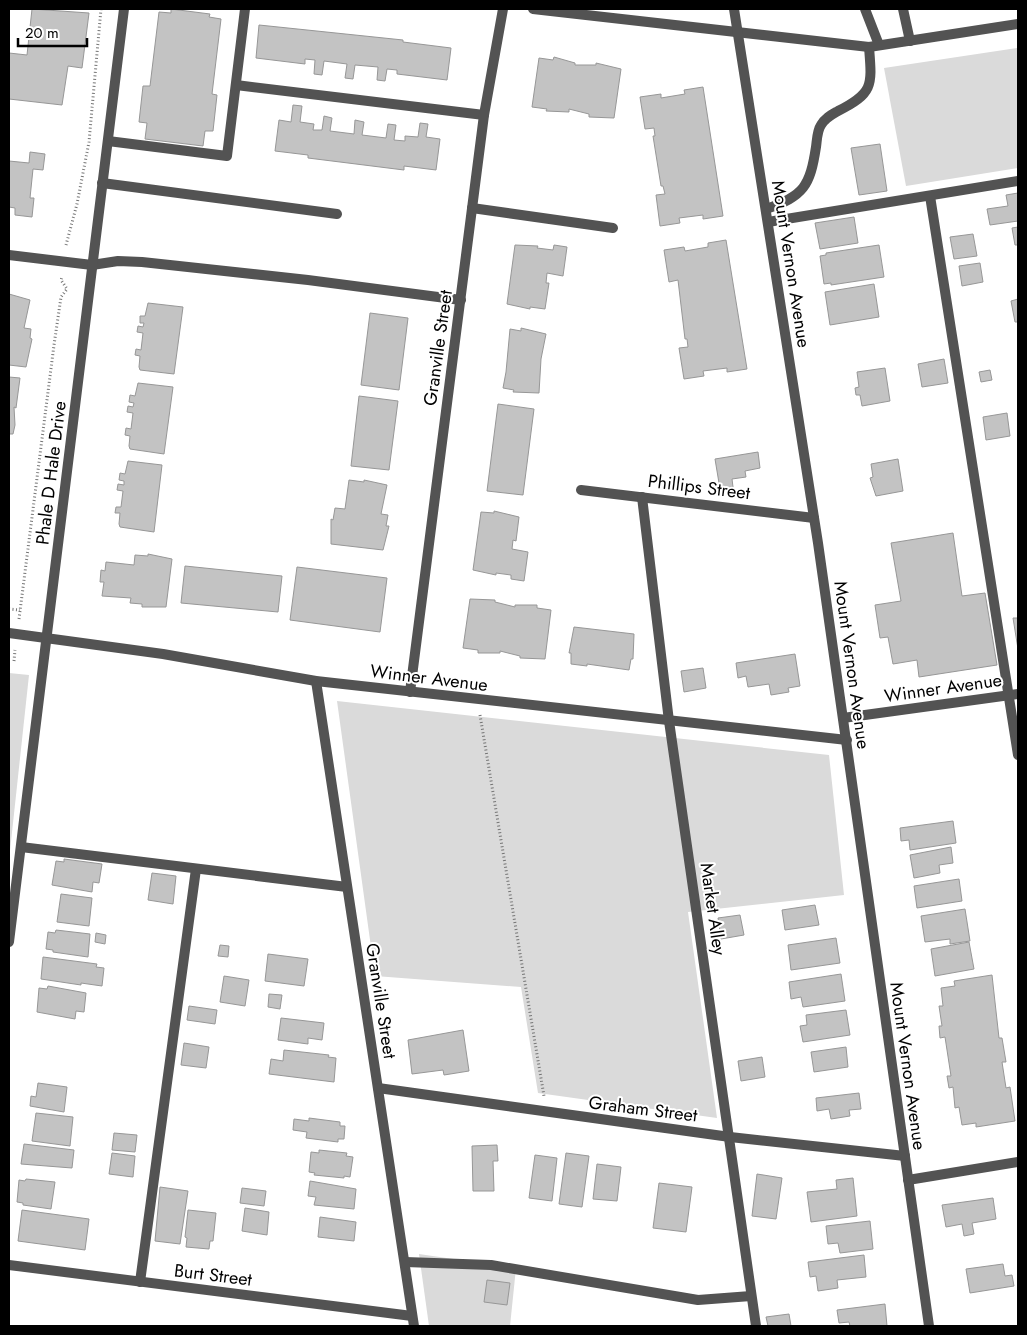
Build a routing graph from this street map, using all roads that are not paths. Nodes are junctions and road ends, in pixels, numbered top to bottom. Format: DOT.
graph roads {
  1 [pos="124,9"];
  2 [pos="245,9"];
  3 [pos="503,9"];
  4 [pos="533,9"];
  5 [pos="734,9"];
  6 [pos="865,9"];
  7 [pos="903,9"];
  8 [pos="1018,24"];
  9 [pos="738,32"];
  10 [pos="910,40"];
  11 [pos="874,46"];
  12 [pos="236,85"];
  13 [pos="484,115"];
  14 [pos="108,141"];
  15 [pos="1018,182"];
  16 [pos="102,183"];
  17 [pos="930,196"];
  18 [pos="472,208"];
  19 [pos="766,209"];
  20 [pos="337,214"];
  21 [pos="768,222"];
  22 [pos="613,228"];
  23 [pos="9,255"];
  24 [pos="92,265"];
  25 [pos="461,300"];
  26 [pos="581,490"];
  27 [pos="642,497"];
  28 [pos="814,518"];
  29 [pos="13,634"];
  30 [pos="47,638"];
  31 [pos="316,681"];
  32 [pos="410,692"];
  33 [pos="1014,694"];
  34 [pos="843,718"];
  35 [pos="669,721"];
  36 [pos="847,740"];
  37 [pos="1018,755"];
  38 [pos="21,847"];
  39 [pos="196,869"];
  40 [pos="347,887"];
  41 [pos="9,942"];
  42 [pos="378,1088"];
  43 [pos="730,1137"];
  44 [pos="905,1156"];
  45 [pos="1018,1162"];
  46 [pos="908,1180"];
  47 [pos="405,1262"];
  48 [pos="9,1265"];
  49 [pos="140,1282"];
  50 [pos="751,1296"];
  51 [pos="413,1321"];
  52 [pos="756,1326"];
  53 [pos="929,1326"];
  1 -- 14 [label="street, Phale D Hale Drive"];
  2 -- 12 [label="street"];
  3 -- 13 [label="street, Granville Street"];
  4 -- 9 [label="street"];
  5 -- 9 [label="street, Mount Vernon Avenue"];
  6 -- 11 [label="street"];
  7 -- 10 [label="street"];
  8 -- 10 [label="street"];
  9 -- 11 [label="street"];
  9 -- 19 [label="street, Mount Vernon Avenue"];
  10 -- 11 [label="street"];
  11 -- 19 [label="street"];
  12 -- 13 [label="street"];
  12 -- 14 [label="street"];
  13 -- 18 [label="street, Granville Street"];
  14 -- 16 [label="street, Phale D Hale Drive"];
  15 -- 17 [label="street"];
  16 -- 20 [label="street"];
  16 -- 24 [label="street, Phale D Hale Drive"];
  17 -- 21 [label="street"];
  17 -- 33 [label="street"];
  18 -- 22 [label="street"];
  18 -- 25 [label="street, Granville Street"];
  19 -- 21 [label="street, Mount Vernon Avenue"];
  21 -- 28 [label="street, Mount Vernon Avenue"];
  23 -- 24 [label="street"];
  24 -- 25 [label="street"];
  24 -- 30 [label="street, Phale D Hale Drive"];
  25 -- 32 [label="street, Granville Street"];
  26 -- 27 [label="street, Phillips Street"];
  27 -- 28 [label="street, Phillips Street"];
  27 -- 35 [label="street, Market Alley"];
  28 -- 34 [label="street, Mount Vernon Avenue"];
  29 -- 30 [label="street, Winner Avenue"];
  30 -- 31 [label="street, Winner Avenue"];
  30 -- 38 [label="street, Phale D Hale Drive"];
  31 -- 32 [label="street, Winner Avenue"];
  31 -- 40 [label="street, Granville Street"];
  32 -- 35 [label="street, Winner Avenue"];
  33 -- 34 [label="street, Winner Avenue"];
  33 -- 37 [label="street"];
  34 -- 36 [label="street, Mount Vernon Avenue"];
  35 -- 36 [label="street, Winner Avenue"];
  35 -- 43 [label="street, Market Alley"];
  36 -- 44 [label="street, Mount Vernon Avenue"];
  38 -- 39 [label="street"];
  38 -- 41 [label="street, Phale D Hale Drive"];
  39 -- 40 [label="street"];
  39 -- 49 [label="street"];
  40 -- 42 [label="street, Granville Street"];
  42 -- 43 [label="street, Graham Street"];
  42 -- 47 [label="street, Granville Street"];
  43 -- 44 [label="street, Graham Street"];
  43 -- 50 [label="street, Market Alley"];
  44 -- 46 [label="street, Mount Vernon Avenue"];
  45 -- 46 [label="street"];
  46 -- 53 [label="street, Mount Vernon Avenue"];
  47 -- 50 [label="street"];
  47 -- 51 [label="street, Granville Street"];
  48 -- 49 [label="street, Burt Street"];
  49 -- 51 [label="street, Burt Street"];
  50 -- 52 [label="street, Market Alley"];
}
